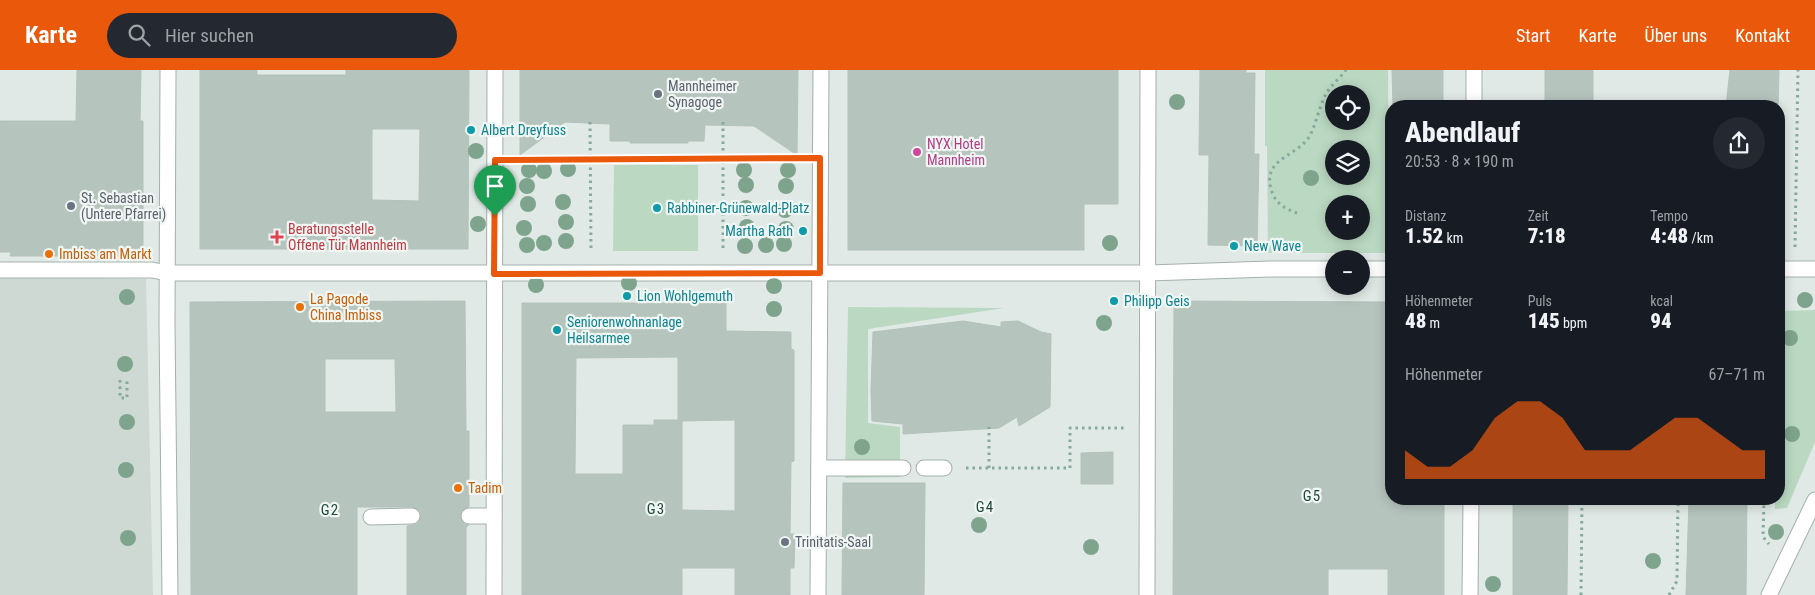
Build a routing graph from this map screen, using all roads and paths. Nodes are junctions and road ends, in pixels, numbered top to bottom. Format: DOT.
graph roads {
  1 [pos="168,70"];
  2 [pos="495,70"];
  3 [pos="821,70"];
  4 [pos="1148,70"];
  5 [pos="1346,70"];
  6 [pos="1474,70"];
  7 [pos="1798,70"];
  8 [pos="1474,100"];
  9 [pos="590,122"];
  10 [pos="723,122"];
  11 [pos="723,158"];
  12 [pos="820,158"];
  13 [pos="590,159"];
  14 [pos="495,160"];
  15 [pos="1297,213"];
  16 [pos="1325,269"];
  17 [pos="1370,269"];
  18 [pos="1385,269"];
  19 [pos="1785,269"];
  20 [pos="1795,269"];
  21 [pos="1815,269"];
  22 [pos="0,270"];
  23 [pos="592,273"];
  24 [pos="724,273"];
  25 [pos="820,273"];
  26 [pos="167,274"];
  27 [pos="494,274"];
  28 [pos="1148,274"];
  29 [pos="120,380"];
  30 [pos="126,380"];
  31 [pos="989,427"];
  32 [pos="1147,428"];
  33 [pos="819,468"];
  34 [pos="903,468"];
  35 [pos="924,468"];
  36 [pos="944,468"];
  37 [pos="961,468"];
  38 [pos="989,468"];
  39 [pos="1815,500"];
  40 [pos="1471,505"];
  41 [pos="1582,505"];
  42 [pos="1678,505"];
  43 [pos="1764,505"];
  44 [pos="412,516"];
  45 [pos="469,516"];
  46 [pos="494,516"];
  47 [pos="371,517"];
  48 [pos="1785,562"];
  49 [pos="170,595"];
  50 [pos="494,595"];
  51 [pos="818,595"];
  52 [pos="1147,595"];
  53 [pos="1470,595"];
  54 [pos="1581,595"];
  55 [pos="1669,595"];
  56 [pos="1769,595"];
  1 -- 26 [label="street"];
  2 -- 14 [label="street"];
  3 -- 12 [label="street"];
  4 -- 28 [label="street"];
  5 -- 15 [label="path"];
  6 -- 8 [label="street"];
  7 -- 20 [label="path"];
  9 -- 13 [label="path"];
  10 -- 11 [label="path"];
  11 -- 12 [label="path"];
  11 -- 13 [label="path"];
  11 -- 24 [label="path"];
  12 -- 25 [label="street"];
  13 -- 14 [label="path"];
  13 -- 23 [label="path"];
  14 -- 27 [label="street"];
  16 -- 28 [label="street"];
  17 -- 18 [label="street"];
  19 -- 20 [label="street"];
  20 -- 21 [label="street"];
  22 -- 26 [label="street"];
  23 -- 24 [label="street"];
  23 -- 27 [label="street"];
  24 -- 25 [label="street"];
  25 -- 28 [label="street"];
  25 -- 33 [label="street"];
  26 -- 27 [label="street"];
  26 -- 49 [label="street"];
  27 -- 46 [label="street"];
  28 -- 32 [label="street"];
  29 -- 30 [label="path"];
  31 -- 38 [label="path"];
  32 -- 38 [label="path"];
  32 -- 52 [label="street"];
  33 -- 34 [label="street"];
  33 -- 51 [label="street"];
  35 -- 36 [label="street"];
  37 -- 38 [label="path"];
  39 -- 48 [label="street"];
  40 -- 53 [label="street"];
  41 -- 54 [label="path"];
  42 -- 55 [label="path"];
  43 -- 48 [label="path"];
  44 -- 47 [label="street"];
  45 -- 46 [label="street"];
  46 -- 50 [label="street"];
  48 -- 56 [label="street"];
}
